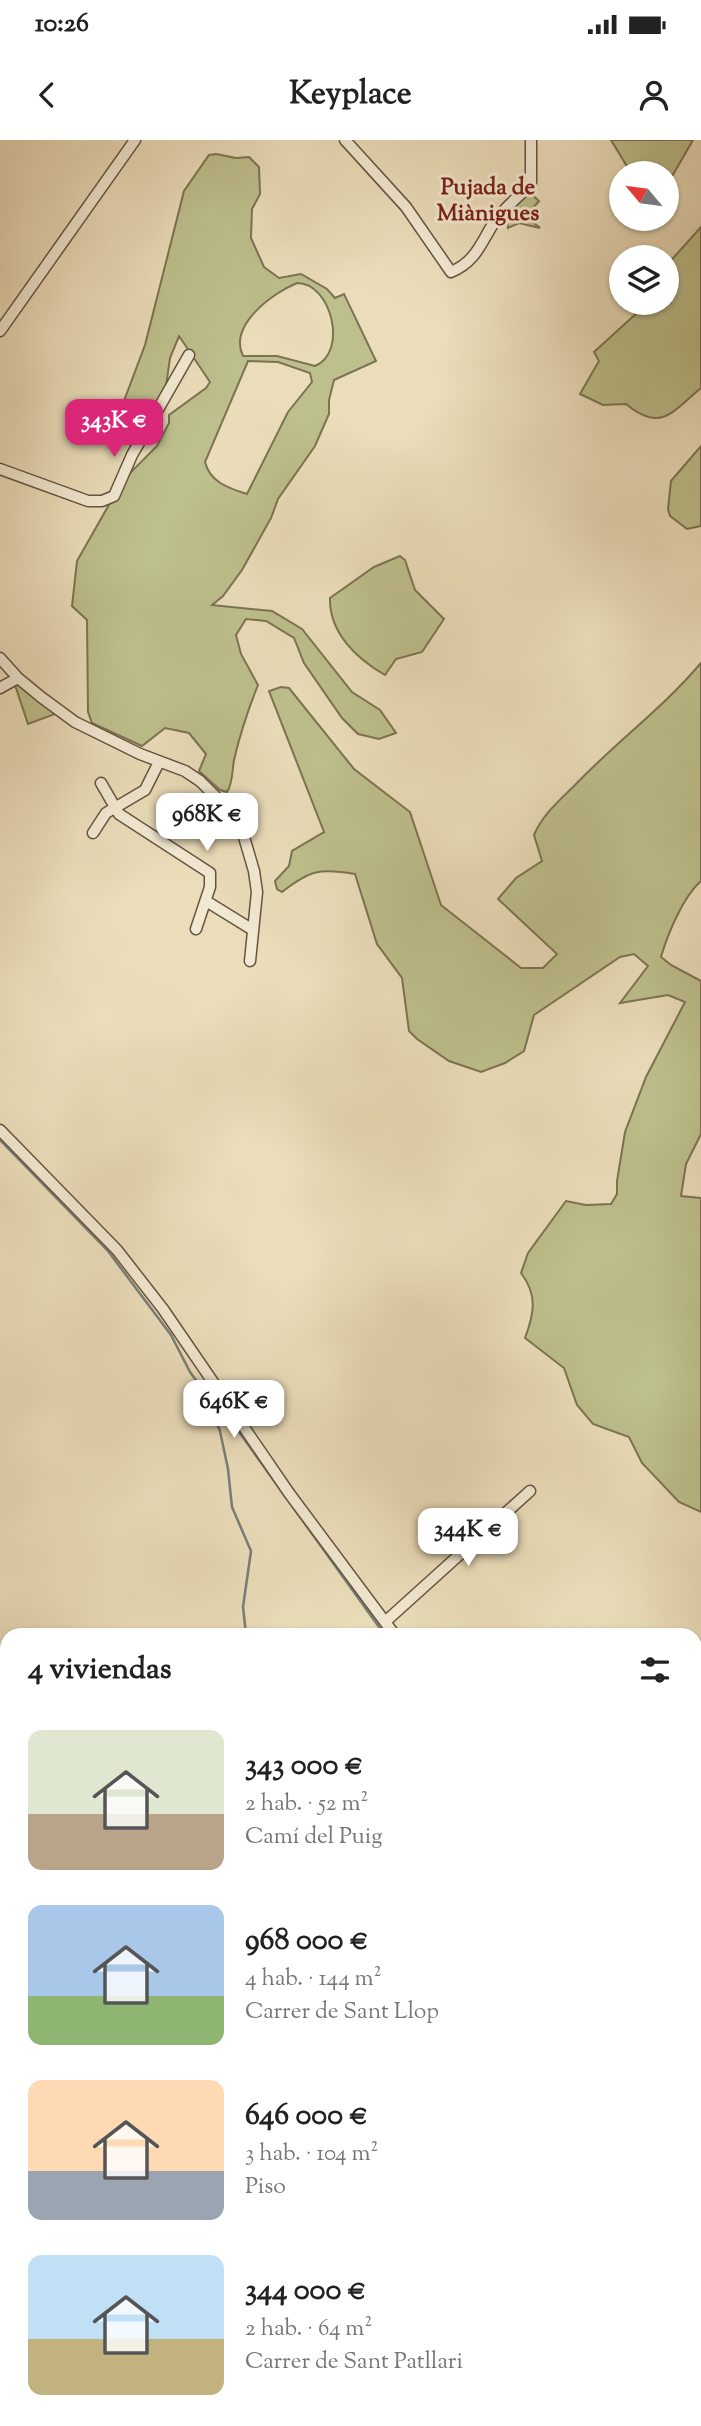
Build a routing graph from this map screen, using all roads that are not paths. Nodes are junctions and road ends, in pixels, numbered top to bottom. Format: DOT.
graph roads {
  1 [pos="135,140"];
  2 [pos="345,140"];
  3 [pos="531,140"];
  4 [pos="0,331"];
  5 [pos="189,355"];
  6 [pos="0,469"];
  7 [pos="0,658"];
  8 [pos="18,678"];
  9 [pos="0,688"];
  10 [pos="159,762"];
  11 [pos="101,783"];
  12 [pos="116,807"];
  13 [pos="93,833"];
  14 [pos="206,901"];
  15 [pos="196,929"];
  16 [pos="253,930"];
  17 [pos="250,961"];
  18 [pos="0,1130"];
  19 [pos="530,1491"];
  20 [pos="385,1622"];
  21 [pos="390,1628"];
  1 -- 4 [label="street"];
  2 -- 3 [label="street"];
  5 -- 6 [label="street"];
  7 -- 8 [label="street"];
  8 -- 9 [label="street"];
  8 -- 10 [label="street"];
  10 -- 12 [label="street"];
  10 -- 16 [label="street"];
  11 -- 12 [label="street"];
  12 -- 13 [label="street"];
  12 -- 14 [label="street"];
  14 -- 15 [label="street"];
  14 -- 16 [label="street"];
  16 -- 17 [label="street"];
  18 -- 20 [label="street"];
  19 -- 20 [label="street"];
  20 -- 21 [label="street"];
}
